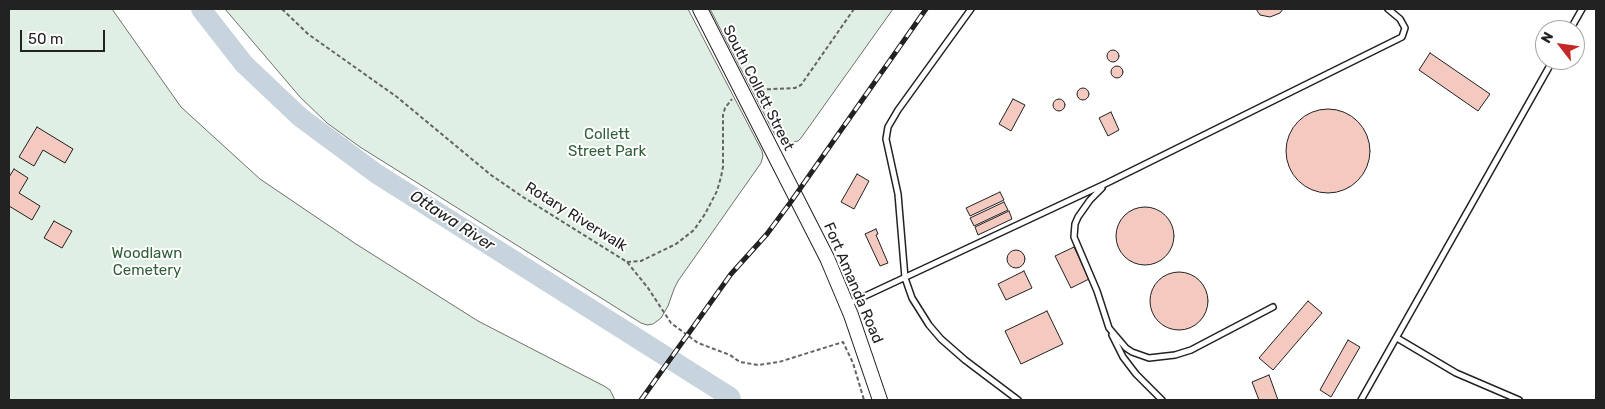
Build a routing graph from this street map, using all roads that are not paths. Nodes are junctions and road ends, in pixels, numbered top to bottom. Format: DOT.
graph roads {
  1 [pos="700,9"];
  2 [pos="971,9"];
  3 [pos="1388,9"];
  4 [pos="1582,9"];
  5 [pos="1576,20"];
  6 [pos="1547,70"];
  7 [pos="787,182"];
  8 [pos="1108,183"];
  9 [pos="905,278"];
  10 [pos="847,304"];
  11 [pos="1273,307"];
  12 [pos="1109,328"];
  13 [pos="1397,338"];
  14 [pos="880,400"];
  15 [pos="1018,400"];
  16 [pos="1162,400"];
  17 [pos="1361,400"];
  18 [pos="1518,400"];
  1 -- 7 [label="street, South Collett Street"];
  2 -- 9 [label="lane"];
  3 -- 8 [label="lane"];
  4 -- 5 [label="lane"];
  6 -- 13 [label="lane"];
  7 -- 10 [label="street, Fort Amanda Road"];
  8 -- 9 [label="lane"];
  8 -- 12 [label="lane"];
  9 -- 10 [label="lane"];
  9 -- 15 [label="lane"];
  10 -- 14 [label="street, Fort Amanda Road"];
  11 -- 12 [label="lane"];
  12 -- 16 [label="lane"];
  13 -- 17 [label="lane"];
  13 -- 18 [label="lane"];
}
